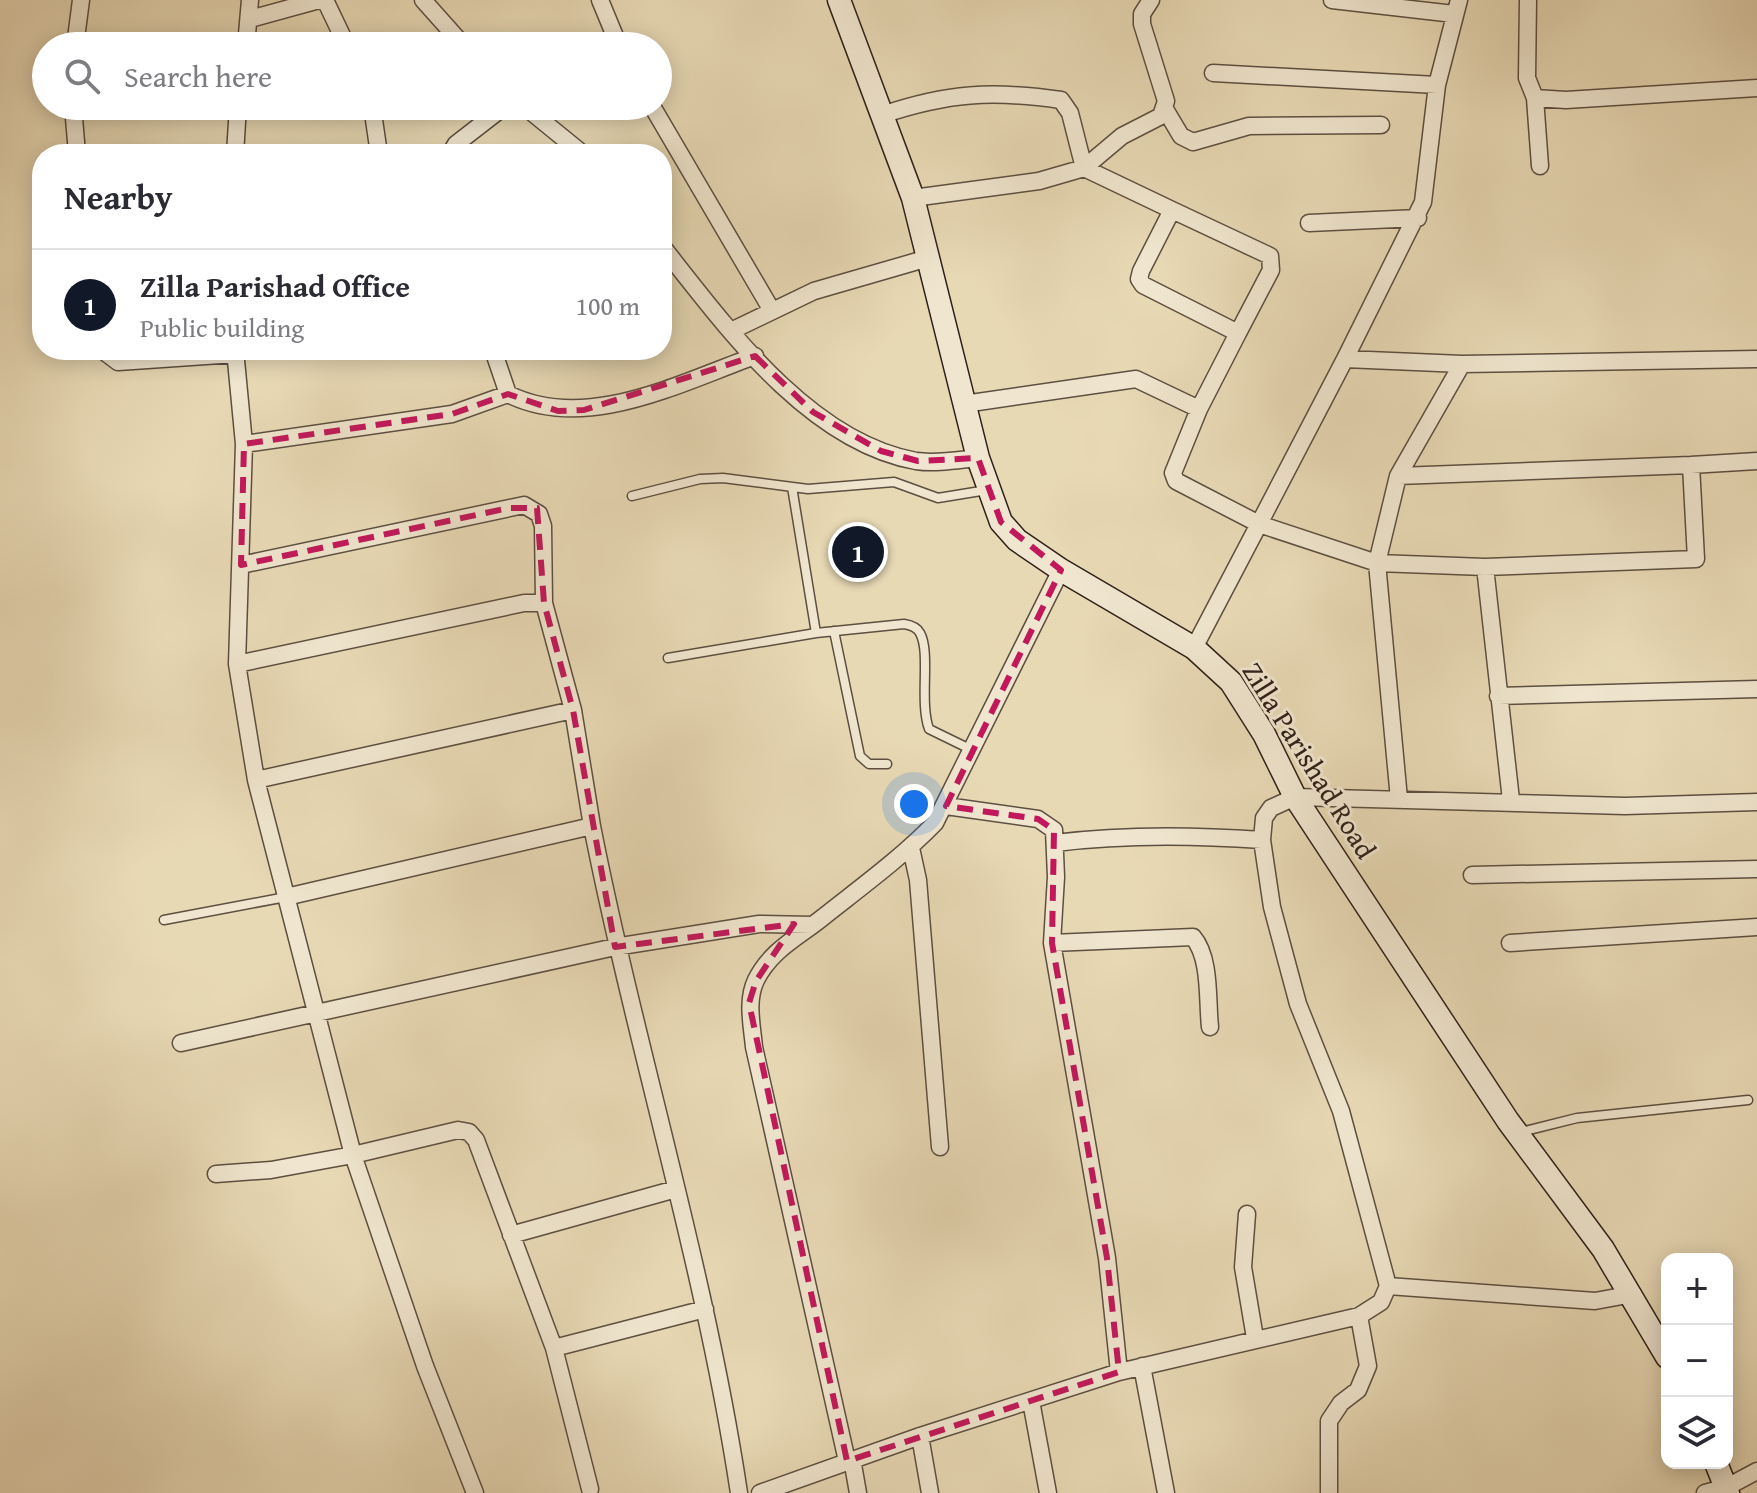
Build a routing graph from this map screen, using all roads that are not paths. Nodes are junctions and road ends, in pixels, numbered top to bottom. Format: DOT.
graph roads {
  1 [pos="81,0"];
  2 [pos="250,0"];
  3 [pos="322,0"];
  4 [pos="423,0"];
  5 [pos="600,0"];
  6 [pos="839,0"];
  7 [pos="1151,0"];
  8 [pos="1332,0"];
  9 [pos="1528,0"];
  10 [pos="1457,7"];
  11 [pos="250,19"];
  12 [pos="77,32"];
  13 [pos="248,32"];
  14 [pos="339,32"];
  15 [pos="452,32"];
  16 [pos="613,32"];
  17 [pos="1213,73"];
  18 [pos="1437,85"];
  19 [pos="1757,88"];
  20 [pos="1535,98"];
  21 [pos="1165,109"];
  22 [pos="882,115"];
  23 [pos="74,120"];
  24 [pos="237,120"];
  25 [pos="374,120"];
  26 [pos="487,120"];
  27 [pos="541,120"];
  28 [pos="660,120"];
  29 [pos="1381,125"];
  30 [pos="76,144"];
  31 [pos="236,144"];
  32 [pos="378,144"];
  33 [pos="456,144"];
  34 [pos="571,144"];
  35 [pos="1540,166"];
  36 [pos="1084,168"];
  37 [pos="913,198"];
  38 [pos="1172,210"];
  39 [pos="1418,218"];
  40 [pos="1309,223"];
  41 [pos="672,258"];
  42 [pos="928,258"];
  43 [pos="771,309"];
  44 [pos="733,330"];
  45 [pos="1238,333"];
  46 [pos="755,356"];
  47 [pos="1345,359"];
  48 [pos="1757,359"];
  49 [pos="115,360"];
  50 [pos="141,360"];
  51 [pos="236,360"];
  52 [pos="496,360"];
  53 [pos="1462,364"];
  54 [pos="508,394"];
  55 [pos="964,404"];
  56 [pos="1199,409"];
  57 [pos="244,444"];
  58 [pos="978,458"];
  59 [pos="1757,461"];
  60 [pos="1691,465"];
  61 [pos="1398,476"];
  62 [pos="792,487"];
  63 [pos="987,490"];
  64 [pos="632,496"];
  65 [pos="1259,524"];
  66 [pos="1377,563"];
  67 [pos="241,565"];
  68 [pos="1485,567"];
  69 [pos="1061,570"];
  70 [pos="544,603"];
  71 [pos="834,631"];
  72 [pos="816,633"];
  73 [pos="1194,648"];
  74 [pos="668,658"];
  75 [pos="237,664"];
  76 [pos="1757,689"];
  77 [pos="1498,696"];
  78 [pos="573,710"];
  79 [pos="973,751"];
  80 [pos="887,764"];
  81 [pos="256,780"];
  82 [pos="1295,797"];
  83 [pos="1399,799"];
  84 [pos="1511,800"];
  85 [pos="1757,802"];
  86 [pos="946,806"];
  87 [pos="592,826"];
  88 [pos="1262,840"];
  89 [pos="1055,843"];
  90 [pos="911,848"];
  91 [pos="1757,869"];
  92 [pos="1472,875"];
  93 [pos="286,897"];
  94 [pos="164,920"];
  95 [pos="812,925"];
  96 [pos="1757,927"];
  97 [pos="1052,943"];
  98 [pos="1510,943"];
  99 [pos="615,947"];
  100 [pos="316,1015"];
  101 [pos="1210,1027"];
  102 [pos="181,1043"];
  103 [pos="1748,1100"];
  104 [pos="1517,1133"];
  105 [pos="940,1147"];
  106 [pos="353,1155"];
  107 [pos="216,1174"];
  108 [pos="676,1189"];
  109 [pos="1247,1214"];
  110 [pos="511,1235"];
  111 [pos="1388,1286"];
  112 [pos="1633,1294"];
  113 [pos="705,1309"];
  114 [pos="1359,1316"];
  115 [pos="1255,1338"];
  116 [pos="1661,1346"];
  117 [pos="554,1348"];
  118 [pos="1142,1366"];
  119 [pos="1119,1372"];
  120 [pos="1031,1401"];
  121 [pos="920,1436"];
  122 [pos="852,1459"];
  123 [pos="1719,1469"];
  124 [pos="1757,1471"];
  125 [pos="590,1489"];
  126 [pos="1728,1490"];
  127 [pos="475,1493"];
  128 [pos="739,1493"];
  129 [pos="760,1493"];
  130 [pos="858,1493"];
  131 [pos="930,1493"];
  132 [pos="1048,1493"];
  133 [pos="1166,1493"];
  134 [pos="1329,1493"];
  135 [pos="1705,1493"];
  1 -- 12 [label="street"];
  2 -- 11 [label="street"];
  3 -- 11 [label="street"];
  3 -- 14 [label="street"];
  4 -- 15 [label="street"];
  5 -- 16 [label="street"];
  6 -- 22 [label="main road, Zilla Parishad Road"];
  7 -- 21 [label="street"];
  8 -- 10 [label="street"];
  9 -- 20 [label="street"];
  10 -- 18 [label="street"];
  11 -- 13 [label="street"];
  17 -- 18 [label="street"];
  18 -- 39 [label="street"];
  19 -- 20 [label="street"];
  20 -- 35 [label="street"];
  21 -- 29 [label="street"];
  21 -- 36 [label="street"];
  22 -- 36 [label="street"];
  22 -- 37 [label="main road, Zilla Parishad Road"];
  23 -- 30 [label="street"];
  24 -- 31 [label="street"];
  25 -- 32 [label="street"];
  26 -- 33 [label="street"];
  27 -- 34 [label="street"];
  28 -- 43 [label="street"];
  36 -- 37 [label="street"];
  36 -- 38 [label="street"];
  37 -- 42 [label="main road, Zilla Parishad Road"];
  38 -- 45 [label="street"];
  38 -- 45 [label="street"];
  39 -- 40 [label="street"];
  39 -- 47 [label="street"];
  41 -- 44 [label="street"];
  42 -- 43 [label="street"];
  42 -- 55 [label="main road, Zilla Parishad Road"];
  43 -- 44 [label="street"];
  44 -- 46 [label="street"];
  45 -- 56 [label="street"];
  46 -- 54 [label="street"];
  46 -- 58 [label="street"];
  47 -- 53 [label="street"];
  47 -- 65 [label="street"];
  48 -- 53 [label="street"];
  49 -- 50 [label="street"];
  51 -- 57 [label="street"];
  52 -- 54 [label="street"];
  53 -- 61 [label="street"];
  54 -- 57 [label="street"];
  55 -- 56 [label="street"];
  55 -- 58 [label="main road, Zilla Parishad Road"];
  56 -- 65 [label="street"];
  57 -- 67 [label="street"];
  58 -- 63 [label="main road, Zilla Parishad Road"];
  59 -- 60 [label="street"];
  60 -- 61 [label="street"];
  60 -- 68 [label="street"];
  61 -- 66 [label="street"];
  62 -- 63 [label="lane"];
  62 -- 64 [label="lane"];
  62 -- 72 [label="lane"];
  63 -- 69 [label="main road, Zilla Parishad Road"];
  65 -- 66 [label="street"];
  65 -- 73 [label="street"];
  66 -- 68 [label="street"];
  66 -- 83 [label="street"];
  67 -- 70 [label="street"];
  67 -- 75 [label="street"];
  68 -- 77 [label="street"];
  69 -- 73 [label="main road, Zilla Parishad Road"];
  69 -- 79 [label="street"];
  70 -- 75 [label="street"];
  70 -- 78 [label="street"];
  71 -- 72 [label="lane"];
  71 -- 79 [label="lane"];
  71 -- 80 [label="lane"];
  72 -- 74 [label="lane"];
  73 -- 82 [label="main road, Zilla Parishad Road"];
  75 -- 81 [label="street"];
  76 -- 77 [label="street"];
  77 -- 84 [label="street"];
  78 -- 81 [label="street"];
  78 -- 87 [label="street"];
  79 -- 86 [label="street"];
  81 -- 93 [label="street"];
  82 -- 83 [label="street"];
  82 -- 88 [label="street"];
  82 -- 104 [label="main road, Zilla Parishad Road"];
  83 -- 84 [label="street"];
  84 -- 85 [label="street"];
  86 -- 89 [label="street"];
  86 -- 90 [label="street"];
  87 -- 93 [label="street"];
  87 -- 99 [label="street"];
  88 -- 89 [label="street"];
  88 -- 111 [label="street"];
  89 -- 97 [label="street"];
  90 -- 95 [label="street"];
  90 -- 105 [label="street"];
  91 -- 92 [label="street"];
  93 -- 94 [label="lane"];
  93 -- 100 [label="street"];
  95 -- 99 [label="street"];
  95 -- 122 [label="street"];
  96 -- 98 [label="street"];
  97 -- 101 [label="street"];
  97 -- 119 [label="street"];
  99 -- 100 [label="street"];
  99 -- 108 [label="street"];
  100 -- 102 [label="street"];
  100 -- 106 [label="street"];
  103 -- 104 [label="lane"];
  104 -- 112 [label="main road, Zilla Parishad Road"];
  106 -- 107 [label="street"];
  106 -- 110 [label="street"];
  106 -- 127 [label="street"];
  108 -- 110 [label="street"];
  108 -- 113 [label="street"];
  109 -- 115 [label="street"];
  110 -- 117 [label="street"];
  111 -- 112 [label="street"];
  111 -- 114 [label="street"];
  112 -- 116 [label="main road, Zilla Parishad Road"];
  113 -- 117 [label="street"];
  113 -- 128 [label="street"];
  114 -- 115 [label="street"];
  114 -- 134 [label="street"];
  115 -- 118 [label="street"];
  117 -- 125 [label="street"];
  118 -- 119 [label="street"];
  118 -- 133 [label="street"];
  119 -- 120 [label="street"];
  120 -- 121 [label="street"];
  120 -- 132 [label="street"];
  121 -- 122 [label="street"];
  121 -- 131 [label="street"];
  122 -- 129 [label="street"];
  122 -- 130 [label="street"];
  123 -- 126 [label="main road"];
  124 -- 126 [label="street"];
  126 -- 135 [label="street"];
}
